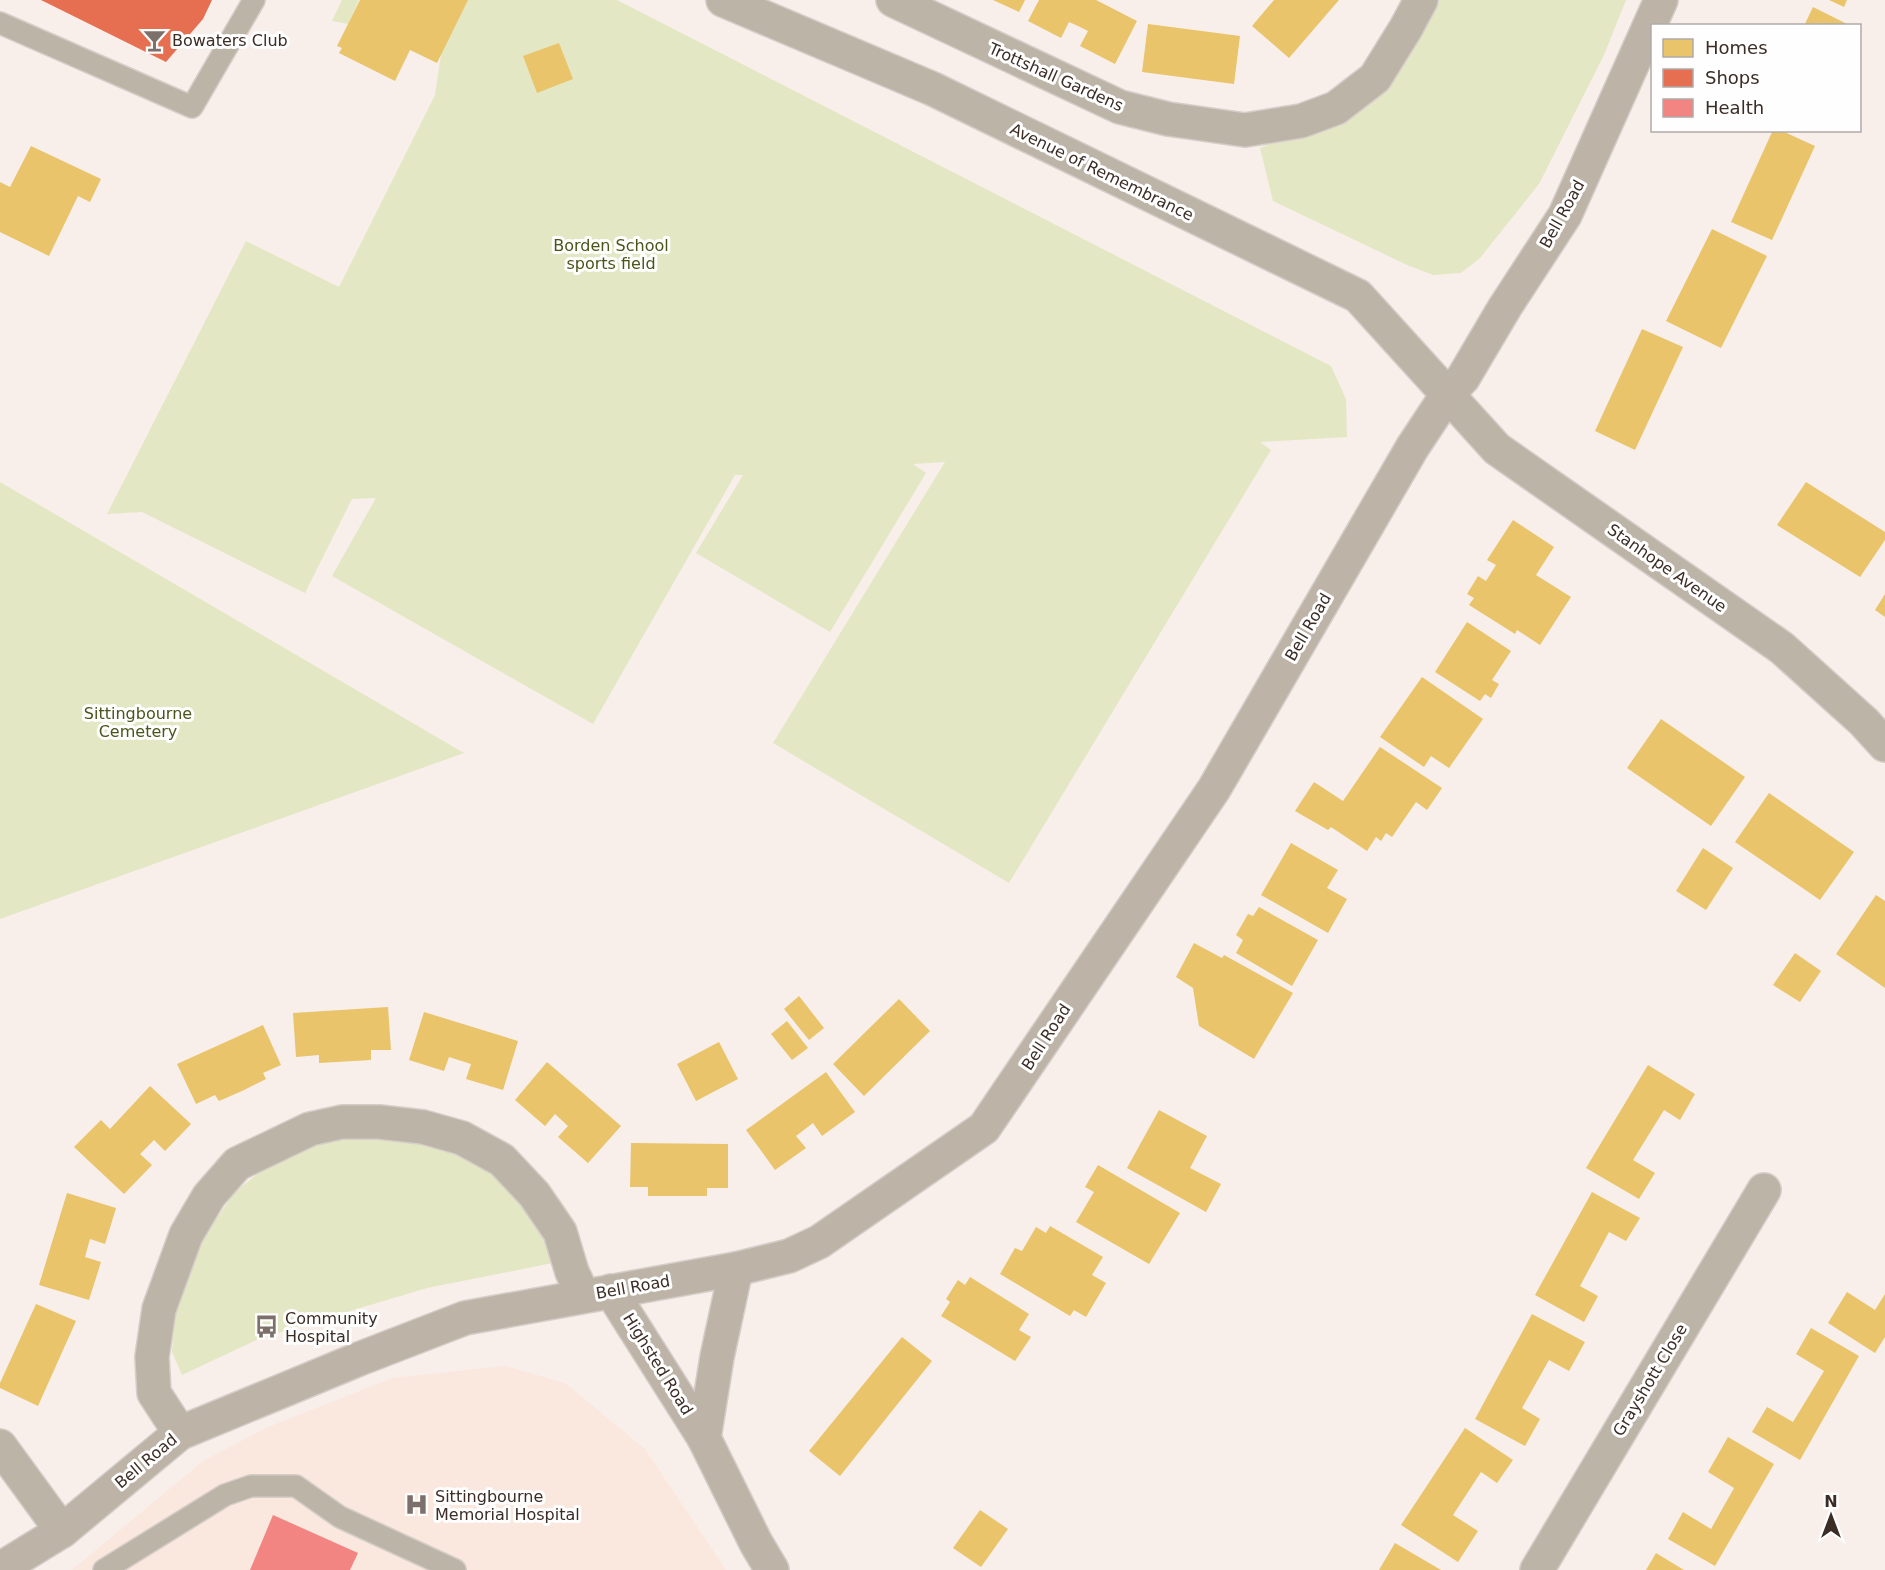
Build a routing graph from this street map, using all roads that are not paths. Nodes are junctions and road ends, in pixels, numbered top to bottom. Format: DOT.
graph roads {
  1 [pos="254,0"];
  2 [pos="723,0"];
  3 [pos="893,0"];
  4 [pos="1421,0"];
  5 [pos="1661,0"];
  6 [pos="0,23"];
  7 [pos="1447,395"];
  8 [pos="1885,745"];
  9 [pos="1764,1190"];
  10 [pos="736,1269"];
  11 [pos="597,1293"];
  12 [pos="180,1433"];
  13 [pos="705,1438"];
  14 [pos="0,1446"];
  15 [pos="62,1531"];
  16 [pos="0,1569"];
  17 [pos="104,1570"];
  18 [pos="455,1570"];
  19 [pos="772,1570"];
  20 [pos="1537,1570"];
  1 -- 6 [label="lane"];
  2 -- 7 [label="street, Avenue of Remembrance"];
  3 -- 4 [label="street, Trottshall Gardens"];
  5 -- 7 [label="street, Bell Road"];
  7 -- 8 [label="street, Stanhope Avenue"];
  7 -- 10 [label="street, Bell Road"];
  9 -- 20 [label="street, Grayshott Close"];
  10 -- 11 [label="street, Bell Road"];
  10 -- 13 [label="street, Highsted Road"];
  11 -- 12 [label="street, Bell Road"];
  11 -- 12 [label="street"];
  11 -- 13 [label="street, Highsted Road"];
  12 -- 15 [label="street, Bell Road"];
  13 -- 19 [label="street, Highsted Road"];
  14 -- 15 [label="street"];
  15 -- 16 [label="street, Bell Road"];
  17 -- 18 [label="lane"];
}
